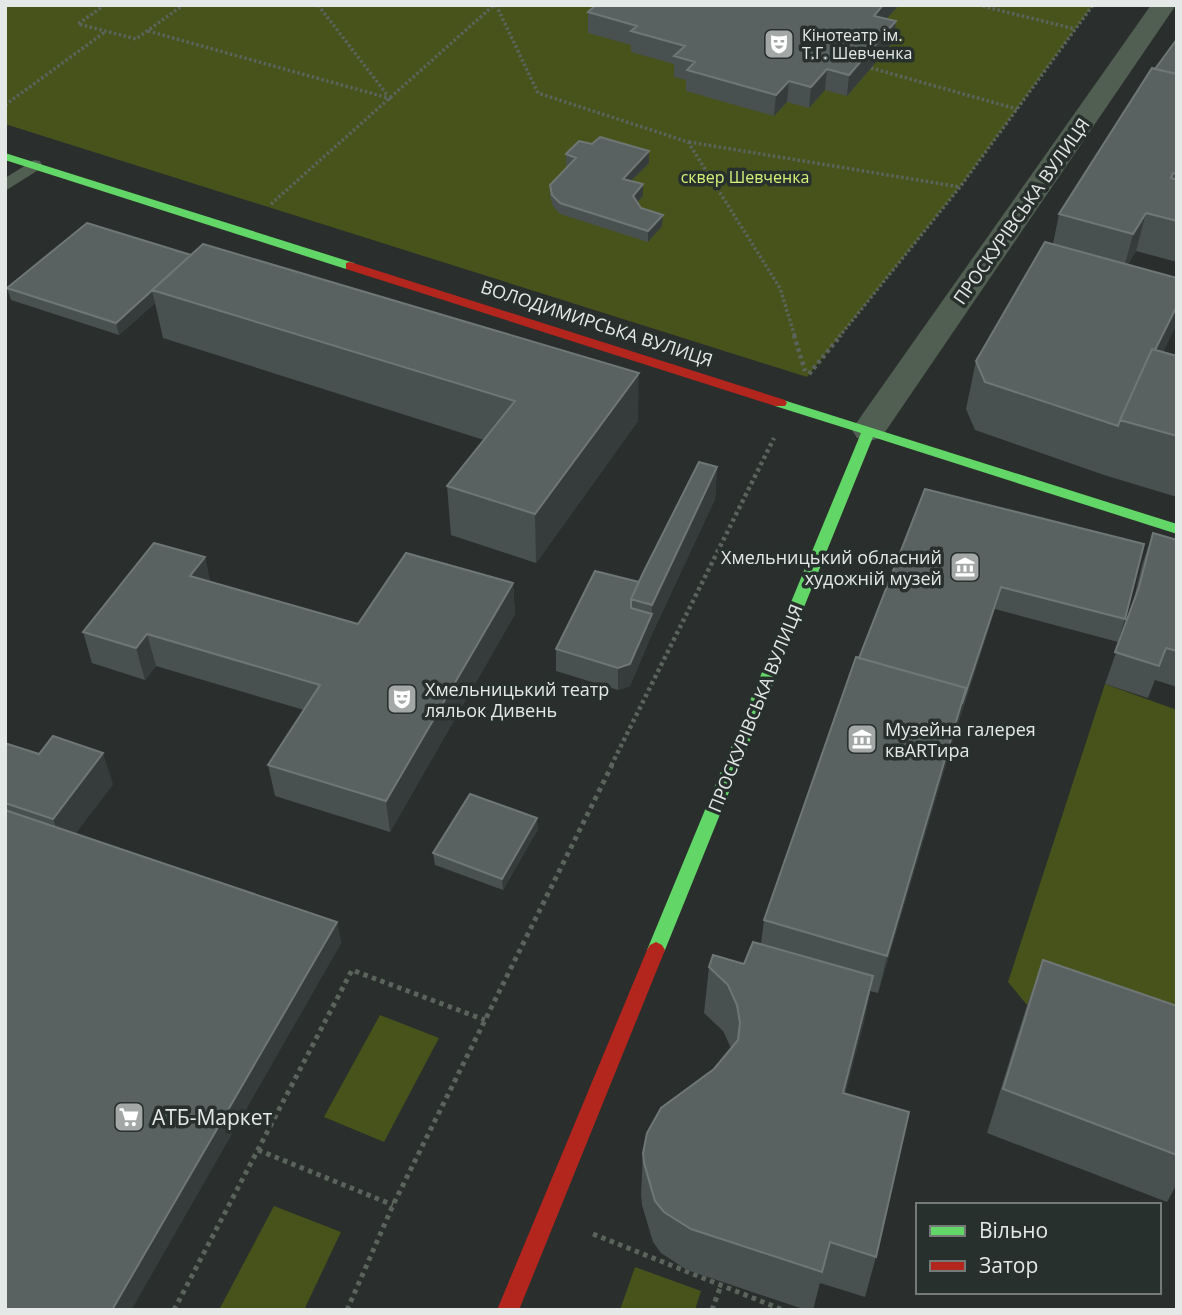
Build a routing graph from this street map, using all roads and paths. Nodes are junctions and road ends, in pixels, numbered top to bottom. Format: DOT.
graph roads {
  1 [pos="105,5"];
  2 [pos="183,5"];
  3 [pos="318,5"];
  4 [pos="495,5"];
  5 [pos="978,5"];
  6 [pos="1093,5"];
  7 [pos="1164,5"];
  8 [pos="1076,29"];
  9 [pos="148,31"];
  10 [pos="106,32"];
  11 [pos="871,68"];
  12 [pos="391,99"];
  13 [pos="5,105"];
  14 [pos="1017,109"];
  15 [pos="688,142"];
  16 [pos="5,156"];
  17 [pos="34,165"];
  18 [pos="5,186"];
  19 [pos="960,187"];
  20 [pos="267,207"];
  21 [pos="780,426"];
  22 [pos="869,430"];
  23 [pos="1177,529"];
  24 [pos="485,1020"];
  25 [pos="258,1150"];
  26 [pos="393,1205"];
  27 [pos="589,1233"];
  28 [pos="720,1285"];
  29 [pos="174,1310"];
  30 [pos="347,1310"];
  31 [pos="508,1310"];
  32 [pos="712,1310"];
  33 [pos="783,1310"];
  1 -- 10 [label="path"];
  2 -- 9 [label="path"];
  3 -- 12 [label="path"];
  4 -- 12 [label="path"];
  4 -- 15 [label="path"];
  5 -- 8 [label="path"];
  6 -- 8 [label="path"];
  7 -- 22 [label="street, ПРОСКУРІВСЬКА ВУЛИЦЯ"];
  8 -- 14 [label="path"];
  9 -- 10 [label="path"];
  9 -- 12 [label="path"];
  10 -- 13 [label="path"];
  11 -- 14 [label="path"];
  12 -- 20 [label="path"];
  14 -- 19 [label="path"];
  15 -- 19 [label="path"];
  15 -- 19 [label="path"];
  16 -- 17 [label="street, ВОЛОДИМИРСЬКА ВУЛИЦЯ"];
  17 -- 18 [label="lane"];
  17 -- 22 [label="street, ВОЛОДИМИРСЬКА ВУЛИЦЯ"];
  21 -- 24 [label="path"];
  22 -- 23 [label="street, ВОЛОДИМИРСЬКА ВУЛИЦЯ"];
  22 -- 31 [label="street, ПРОСКУРІВСЬКА ВУЛИЦЯ"];
  24 -- 25 [label="path"];
  24 -- 26 [label="path"];
  25 -- 26 [label="path"];
  25 -- 29 [label="path"];
  26 -- 30 [label="path"];
  27 -- 28 [label="path"];
  28 -- 32 [label="path"];
  28 -- 33 [label="path"];
}
